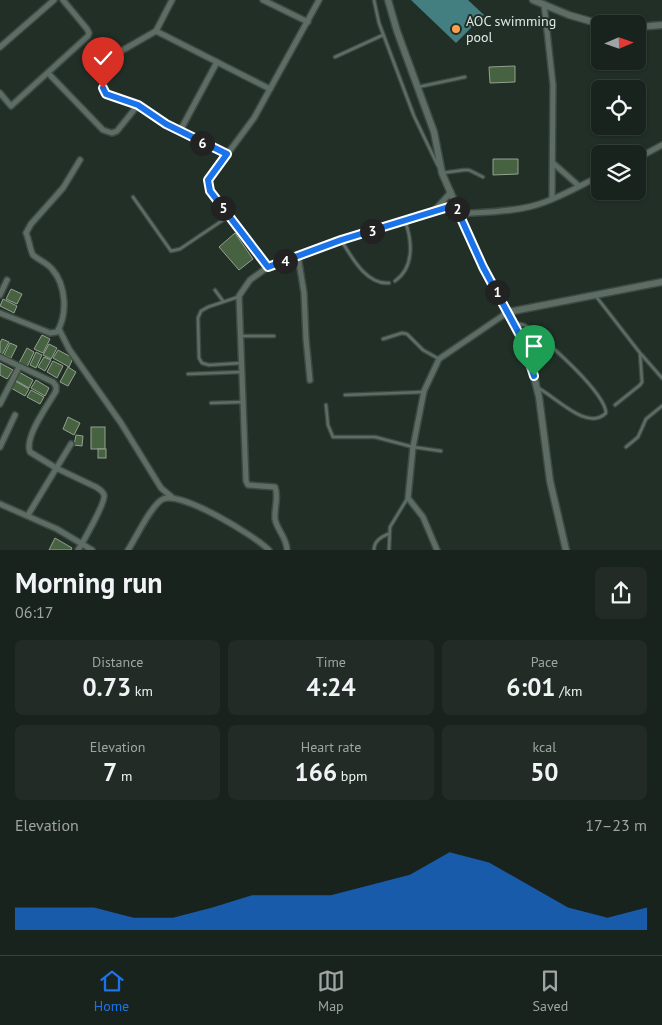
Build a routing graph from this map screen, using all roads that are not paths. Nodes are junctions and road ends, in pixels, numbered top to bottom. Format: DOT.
graph roads {
  1 [pos="54,0"];
  2 [pos="64,0"];
  3 [pos="172,0"];
  4 [pos="263,0"];
  5 [pos="320,0"];
  6 [pos="374,0"];
  7 [pos="388,0"];
  8 [pos="533,0"];
  9 [pos="544,4"];
  10 [pos="591,21"];
  11 [pos="308,22"];
  12 [pos="662,25"];
  13 [pos="646,26"];
  14 [pos="156,31"];
  15 [pos="384,34"];
  16 [pos="0,47"];
  17 [pos="335,57"];
  18 [pos="217,62"];
  19 [pos="48,73"];
  20 [pos="466,77"];
  21 [pos="417,88"];
  22 [pos="270,89"];
  23 [pos="0,93"];
  24 [pos="138,105"];
  25 [pos="180,131"];
  26 [pos="662,144"];
  27 [pos="646,153"];
  28 [pos="227,154"];
  29 [pos="80,160"];
  30 [pos="553,163"];
  31 [pos="442,173"];
  32 [pos="483,178"];
  33 [pos="591,180"];
  34 [pos="579,186"];
  35 [pos="451,192"];
  36 [pos="134,197"];
  37 [pos="552,199"];
  38 [pos="455,205"];
  39 [pos="433,212"];
  40 [pos="459,214"];
  41 [pos="229,216"];
  42 [pos="404,221"];
  43 [pos="341,240"];
  44 [pos="298,256"];
  45 [pos="268,267"];
  46 [pos="7,280"];
  47 [pos="395,280"];
  48 [pos="662,282"];
  49 [pos="389,283"];
  50 [pos="215,290"];
  51 [pos="594,294"];
  52 [pos="0,295"];
  53 [pos="239,296"];
  54 [pos="223,302"];
  55 [pos="508,312"];
  56 [pos="0,313"];
  57 [pos="514,323"];
  58 [pos="59,329"];
  59 [pos="241,336"];
  60 [pos="274,336"];
  61 [pos="384,339"];
  62 [pos="640,352"];
  63 [pos="0,357"];
  64 [pos="439,359"];
  65 [pos="242,363"];
  66 [pos="19,366"];
  67 [pos="243,372"];
  68 [pos="188,374"];
  69 [pos="662,378"];
  70 [pos="310,380"];
  71 [pos="537,387"];
  72 [pos="424,392"];
  73 [pos="345,395"];
  74 [pos="243,402"];
  75 [pos="211,403"];
  76 [pos="0,404"];
  77 [pos="615,404"];
  78 [pos="326,405"];
  79 [pos="662,406"];
  80 [pos="15,415"];
  81 [pos="71,444"];
  82 [pos="626,447"];
  83 [pos="0,448"];
  84 [pos="413,448"];
  85 [pos="441,451"];
  86 [pos="56,468"];
  87 [pos="173,498"];
  88 [pos="408,498"];
  89 [pos="0,504"];
  90 [pos="28,515"];
  91 [pos="389,534"];
  92 [pos="82,544"];
  93 [pos="78,550"];
  94 [pos="92,550"];
  95 [pos="128,550"];
  96 [pos="269,550"];
  97 [pos="288,550"];
  98 [pos="374,550"];
  99 [pos="389,550"];
  100 [pos="437,550"];
  101 [pos="566,550"];
  1 -- 16 [label="street"];
  2 -- 19 [label="street"];
  3 -- 14 [label="street"];
  4 -- 11 [label="street"];
  5 -- 11 [label="street"];
  6 -- 15 [label="lane"];
  7 -- 21 [label="street"];
  8 -- 9 [label="street"];
  9 -- 10 [label="street"];
  9 -- 30 [label="street"];
  11 -- 22 [label="street"];
  12 -- 13 [label="street"];
  14 -- 18 [label="street"];
  14 -- 24 [label="street"];
  15 -- 17 [label="lane"];
  15 -- 31 [label="lane"];
  18 -- 22 [label="street"];
  18 -- 25 [label="street"];
  19 -- 23 [label="street"];
  19 -- 24 [label="street"];
  20 -- 21 [label="lane"];
  21 -- 31 [label="street"];
  22 -- 28 [label="street"];
  24 -- 25 [label="street"];
  25 -- 28 [label="street"];
  26 -- 27 [label="street"];
  28 -- 41 [label="street"];
  29 -- 58 [label="street"];
  30 -- 34 [label="street"];
  30 -- 37 [label="street"];
  31 -- 32 [label="lane"];
  31 -- 35 [label="street"];
  33 -- 34 [label="street"];
  34 -- 37 [label="street"];
  35 -- 38 [label="street"];
  35 -- 39 [label="street"];
  36 -- 41 [label="lane"];
  37 -- 40 [label="street"];
  38 -- 39 [label="street"];
  38 -- 40 [label="street"];
  39 -- 42 [label="street"];
  40 -- 55 [label="street"];
  41 -- 45 [label="street"];
  42 -- 43 [label="street"];
  42 -- 47 [label="lane"];
  43 -- 44 [label="street"];
  43 -- 49 [label="lane"];
  44 -- 45 [label="street"];
  44 -- 70 [label="street"];
  45 -- 53 [label="street"];
  46 -- 52 [label="street"];
  48 -- 51 [label="street"];
  50 -- 54 [label="lane"];
  51 -- 55 [label="street"];
  51 -- 62 [label="lane"];
  53 -- 54 [label="lane"];
  53 -- 59 [label="street"];
  54 -- 65 [label="lane"];
  55 -- 57 [label="street"];
  55 -- 64 [label="street"];
  56 -- 58 [label="street"];
  57 -- 71 [label="street"];
  57 -- 71 [label="lane"];
  58 -- 87 [label="street"];
  59 -- 60 [label="lane"];
  59 -- 65 [label="street"];
  61 -- 64 [label="lane"];
  62 -- 69 [label="lane"];
  62 -- 77 [label="lane"];
  63 -- 66 [label="street"];
  64 -- 72 [label="street"];
  65 -- 67 [label="street"];
  66 -- 76 [label="street"];
  66 -- 86 [label="street"];
  67 -- 68 [label="lane"];
  67 -- 74 [label="street"];
  71 -- 101 [label="street"];
  72 -- 73 [label="lane"];
  72 -- 84 [label="street"];
  74 -- 75 [label="lane"];
  74 -- 97 [label="street"];
  78 -- 84 [label="lane"];
  79 -- 82 [label="lane"];
  80 -- 83 [label="street"];
  81 -- 86 [label="street"];
  84 -- 85 [label="lane"];
  84 -- 88 [label="street"];
  86 -- 90 [label="street"];
  86 -- 92 [label="street"];
  87 -- 95 [label="street"];
  87 -- 96 [label="street"];
  88 -- 91 [label="lane"];
  88 -- 100 [label="street"];
  89 -- 90 [label="street"];
  90 -- 92 [label="street"];
  91 -- 98 [label="lane"];
  91 -- 99 [label="lane"];
  92 -- 93 [label="street"];
  92 -- 94 [label="street"];
}
